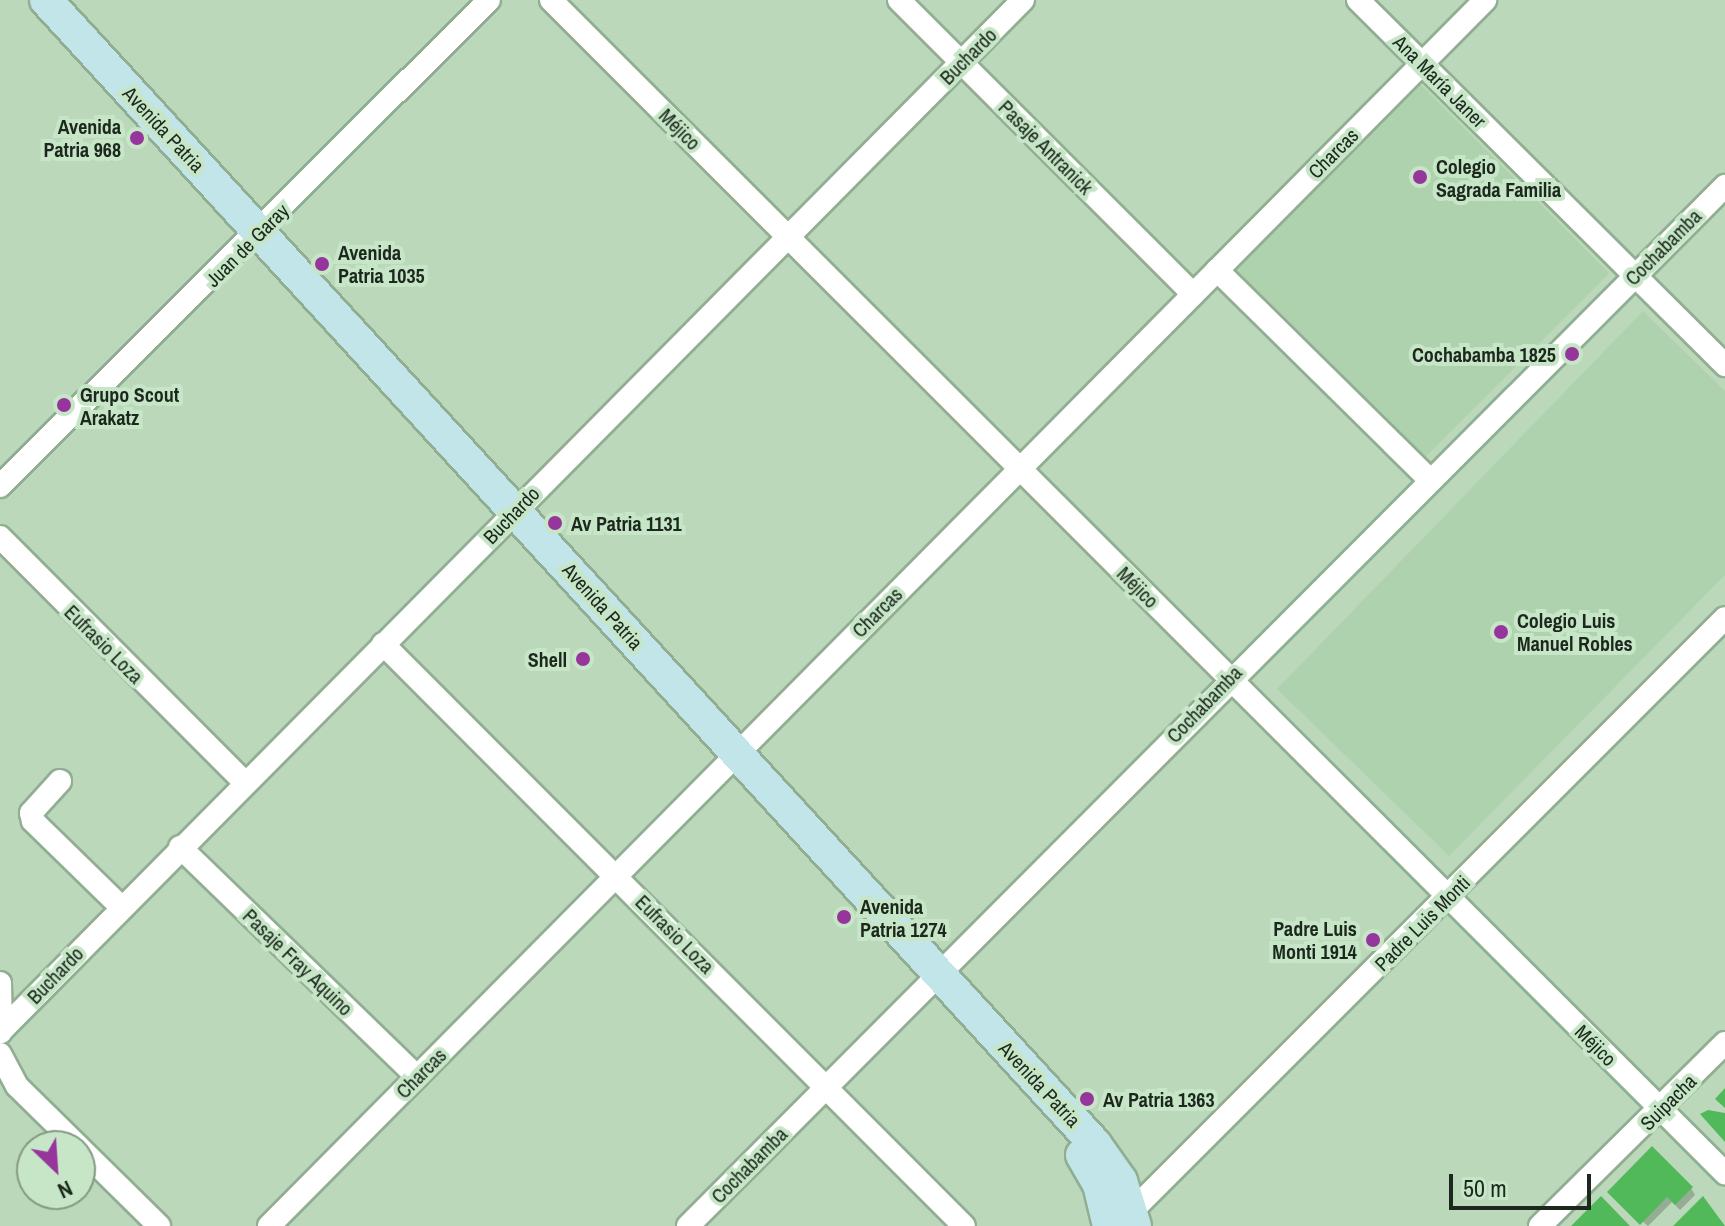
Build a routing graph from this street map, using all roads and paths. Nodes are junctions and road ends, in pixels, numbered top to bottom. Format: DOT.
graph roads {
  1 [pos="23,0"];
  2 [pos="46,0"];
  3 [pos="489,0"];
  4 [pos="551,0"];
  5 [pos="899,0"];
  6 [pos="1023,0"];
  7 [pos="1358,0"];
  8 [pos="1485,0"];
  9 [pos="962,63"];
  10 [pos="1422,63"];
  11 [pos="1725,186"];
  12 [pos="787,236"];
  13 [pos="254,239"];
  14 [pos="1217,270"];
  15 [pos="1634,276"];
  16 [pos="1193,294"];
  17 [pos="1725,365"];
  18 [pos="1020,468"];
  19 [pos="1428,478"];
  20 [pos="0,486"];
  21 [pos="510,516"];
  22 [pos="0,537"];
  23 [pos="1725,618"];
  24 [pos="383,644"];
  25 [pos="1229,678"];
  26 [pos="730,760"];
  27 [pos="60,781"];
  28 [pos="244,782"];
  29 [pos="180,847"];
  30 [pos="616,876"];
  31 [pos="1449,897"];
  32 [pos="121,907"];
  33 [pos="932,981"];
  34 [pos="0,983"];
  35 [pos="0,1041"];
  36 [pos="1725,1043"];
  37 [pos="417,1077"];
  38 [pos="828,1084"];
  39 [pos="1661,1109"];
  40 [pos="62,1130"];
  41 [pos="96,1164"];
  42 [pos="1725,1173"];
  43 [pos="1124,1222"];
  44 [pos="159,1226"];
  45 [pos="269,1226"];
  46 [pos="688,1226"];
  47 [pos="964,1226"];
  48 [pos="1540,1226"];
  1 -- 13 [label="main road, Avenida Patria"];
  2 -- 13 [label="main road, Avenida Patria"];
  3 -- 13 [label="street, Juan de Garay"];
  4 -- 12 [label="street, Méjico"];
  5 -- 9 [label="street, Pasaje Antranick"];
  6 -- 9 [label="street, Buchardo"];
  7 -- 10 [label="street, Ana María Janer"];
  8 -- 10 [label="street, Charcas"];
  9 -- 12 [label="street, Buchardo"];
  9 -- 16 [label="street, Pasaje Antranick"];
  10 -- 14 [label="street, Charcas"];
  10 -- 15 [label="street, Ana María Janer"];
  11 -- 15 [label="street, Cochabamba"];
  12 -- 18 [label="street, Méjico"];
  12 -- 21 [label="street, Buchardo"];
  13 -- 20 [label="street, Juan de Garay"];
  13 -- 21 [label="main road, Avenida Patria"];
  14 -- 16 [label="street, Charcas"];
  14 -- 19 [label="street"];
  15 -- 17 [label="street, Ana María Janer"];
  15 -- 19 [label="street, Cochabamba"];
  16 -- 18 [label="street, Charcas"];
  18 -- 25 [label="street, Méjico"];
  18 -- 26 [label="street, Charcas"];
  19 -- 25 [label="street, Cochabamba"];
  21 -- 24 [label="street, Buchardo"];
  21 -- 26 [label="main road, Avenida Patria"];
  22 -- 28 [label="street, Eufrasio Loza"];
  23 -- 31 [label="street, Padre Luis Monti"];
  24 -- 28 [label="street, Buchardo"];
  24 -- 30 [label="street, Eufrasio Loza"];
  25 -- 31 [label="street, Méjico"];
  25 -- 33 [label="street, Cochabamba"];
  26 -- 30 [label="street, Charcas"];
  26 -- 33 [label="main road, Avenida Patria"];
  27 -- 32 [label="street"];
  28 -- 29 [label="street, Buchardo"];
  29 -- 32 [label="street, Buchardo"];
  29 -- 37 [label="street, Pasaje Fray Aquino"];
  30 -- 37 [label="street, Charcas"];
  30 -- 38 [label="street, Eufrasio Loza"];
  31 -- 39 [label="street, Méjico"];
  31 -- 43 [label="street, Padre Luis Monti"];
  32 -- 35 [label="street, Buchardo"];
  33 -- 38 [label="street, Cochabamba"];
  33 -- 43 [label="main road, Avenida Patria"];
  34 -- 35 [label="street"];
  35 -- 40 [label="street"];
  36 -- 39 [label="street, Suipacha"];
  37 -- 45 [label="street, Charcas"];
  38 -- 46 [label="street, Cochabamba"];
  38 -- 47 [label="street, Eufrasio Loza"];
  39 -- 42 [label="street, Méjico"];
  39 -- 48 [label="street, Suipacha"];
  41 -- 44 [label="street"];
}
